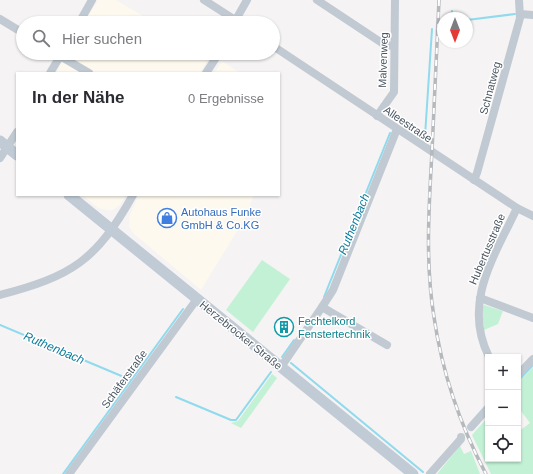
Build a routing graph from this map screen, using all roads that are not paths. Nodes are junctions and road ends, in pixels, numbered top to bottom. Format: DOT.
graph roads {
  1 [pos="92,0"];
  2 [pos="204,0"];
  3 [pos="247,0"];
  4 [pos="317,0"];
  5 [pos="395,0"];
  6 [pos="519,0"];
  7 [pos="520,14"];
  8 [pos="533,15"];
  9 [pos="83,16"];
  10 [pos="228,16"];
  11 [pos="240,16"];
  12 [pos="0,19"];
  13 [pos="16,29"];
  14 [pos="394,46"];
  15 [pos="280,51"];
  16 [pos="56,60"];
  17 [pos="68,60"];
  18 [pos="214,60"];
  19 [pos="50,72"];
  20 [pos="87,72"];
  21 [pos="207,72"];
  22 [pos="377,116"];
  23 [pos="397,130"];
  24 [pos="16,134"];
  25 [pos="8,148"];
  26 [pos="0,158"];
  27 [pos="474,180"];
  28 [pos="70,196"];
  29 [pos="132,196"];
  30 [pos="516,208"];
  31 [pos="533,216"];
  32 [pos="112,229"];
  33 [pos="0,295"];
  34 [pos="480,298"];
  35 [pos="197,299"];
  36 [pos="322,307"];
  37 [pos="533,318"];
  38 [pos="388,345"];
  39 [pos="488,354"];
  40 [pos="533,359"];
  41 [pos="281,368"];
  42 [pos="521,372"];
  43 [pos="485,411"];
  44 [pos="470,427"];
  45 [pos="461,436"];
  46 [pos="69,474"];
  47 [pos="413,474"];
  48 [pos="430,474"];
  1 -- 9 [label="street"];
  2 -- 10 [label="street"];
  3 -- 11 [label="street"];
  4 -- 14 [label="street"];
  5 -- 14 [label="street, Malvenweg"];
  6 -- 7 [label="street, Schnatweg"];
  7 -- 8 [label="street"];
  7 -- 27 [label="street, Schnatweg"];
  12 -- 13 [label="street"];
  14 -- 22 [label="street, Malvenweg"];
  15 -- 22 [label="street, Alleestraße"];
  16 -- 19 [label="street"];
  17 -- 20 [label="street"];
  18 -- 21 [label="street"];
  22 -- 23 [label="street, Alleestraße"];
  23 -- 27 [label="street, Alleestraße"];
  23 -- 36 [label="street"];
  24 -- 25 [label="street"];
  25 -- 26 [label="street"];
  27 -- 30 [label="street, Alleestraße"];
  28 -- 32 [label="main road, Herzebrocker Straße"];
  29 -- 32 [label="street"];
  30 -- 31 [label="street, Alleestraße"];
  30 -- 34 [label="street, Hubertusstraße"];
  32 -- 33 [label="street"];
  32 -- 35 [label="main road, Herzebrocker Straße"];
  34 -- 37 [label="street, Hubertusstraße"];
  34 -- 39 [label="street, Hubertusstraße"];
  35 -- 41 [label="main road, Herzebrocker Straße"];
  35 -- 46 [label="street, Schäferstraße"];
  36 -- 38 [label="street"];
  36 -- 41 [label="street"];
  40 -- 42 [label="street"];
  41 -- 47 [label="main road, Herzebrocker Straße"];
  43 -- 44 [label="street"];
  45 -- 48 [label="street"];
}
